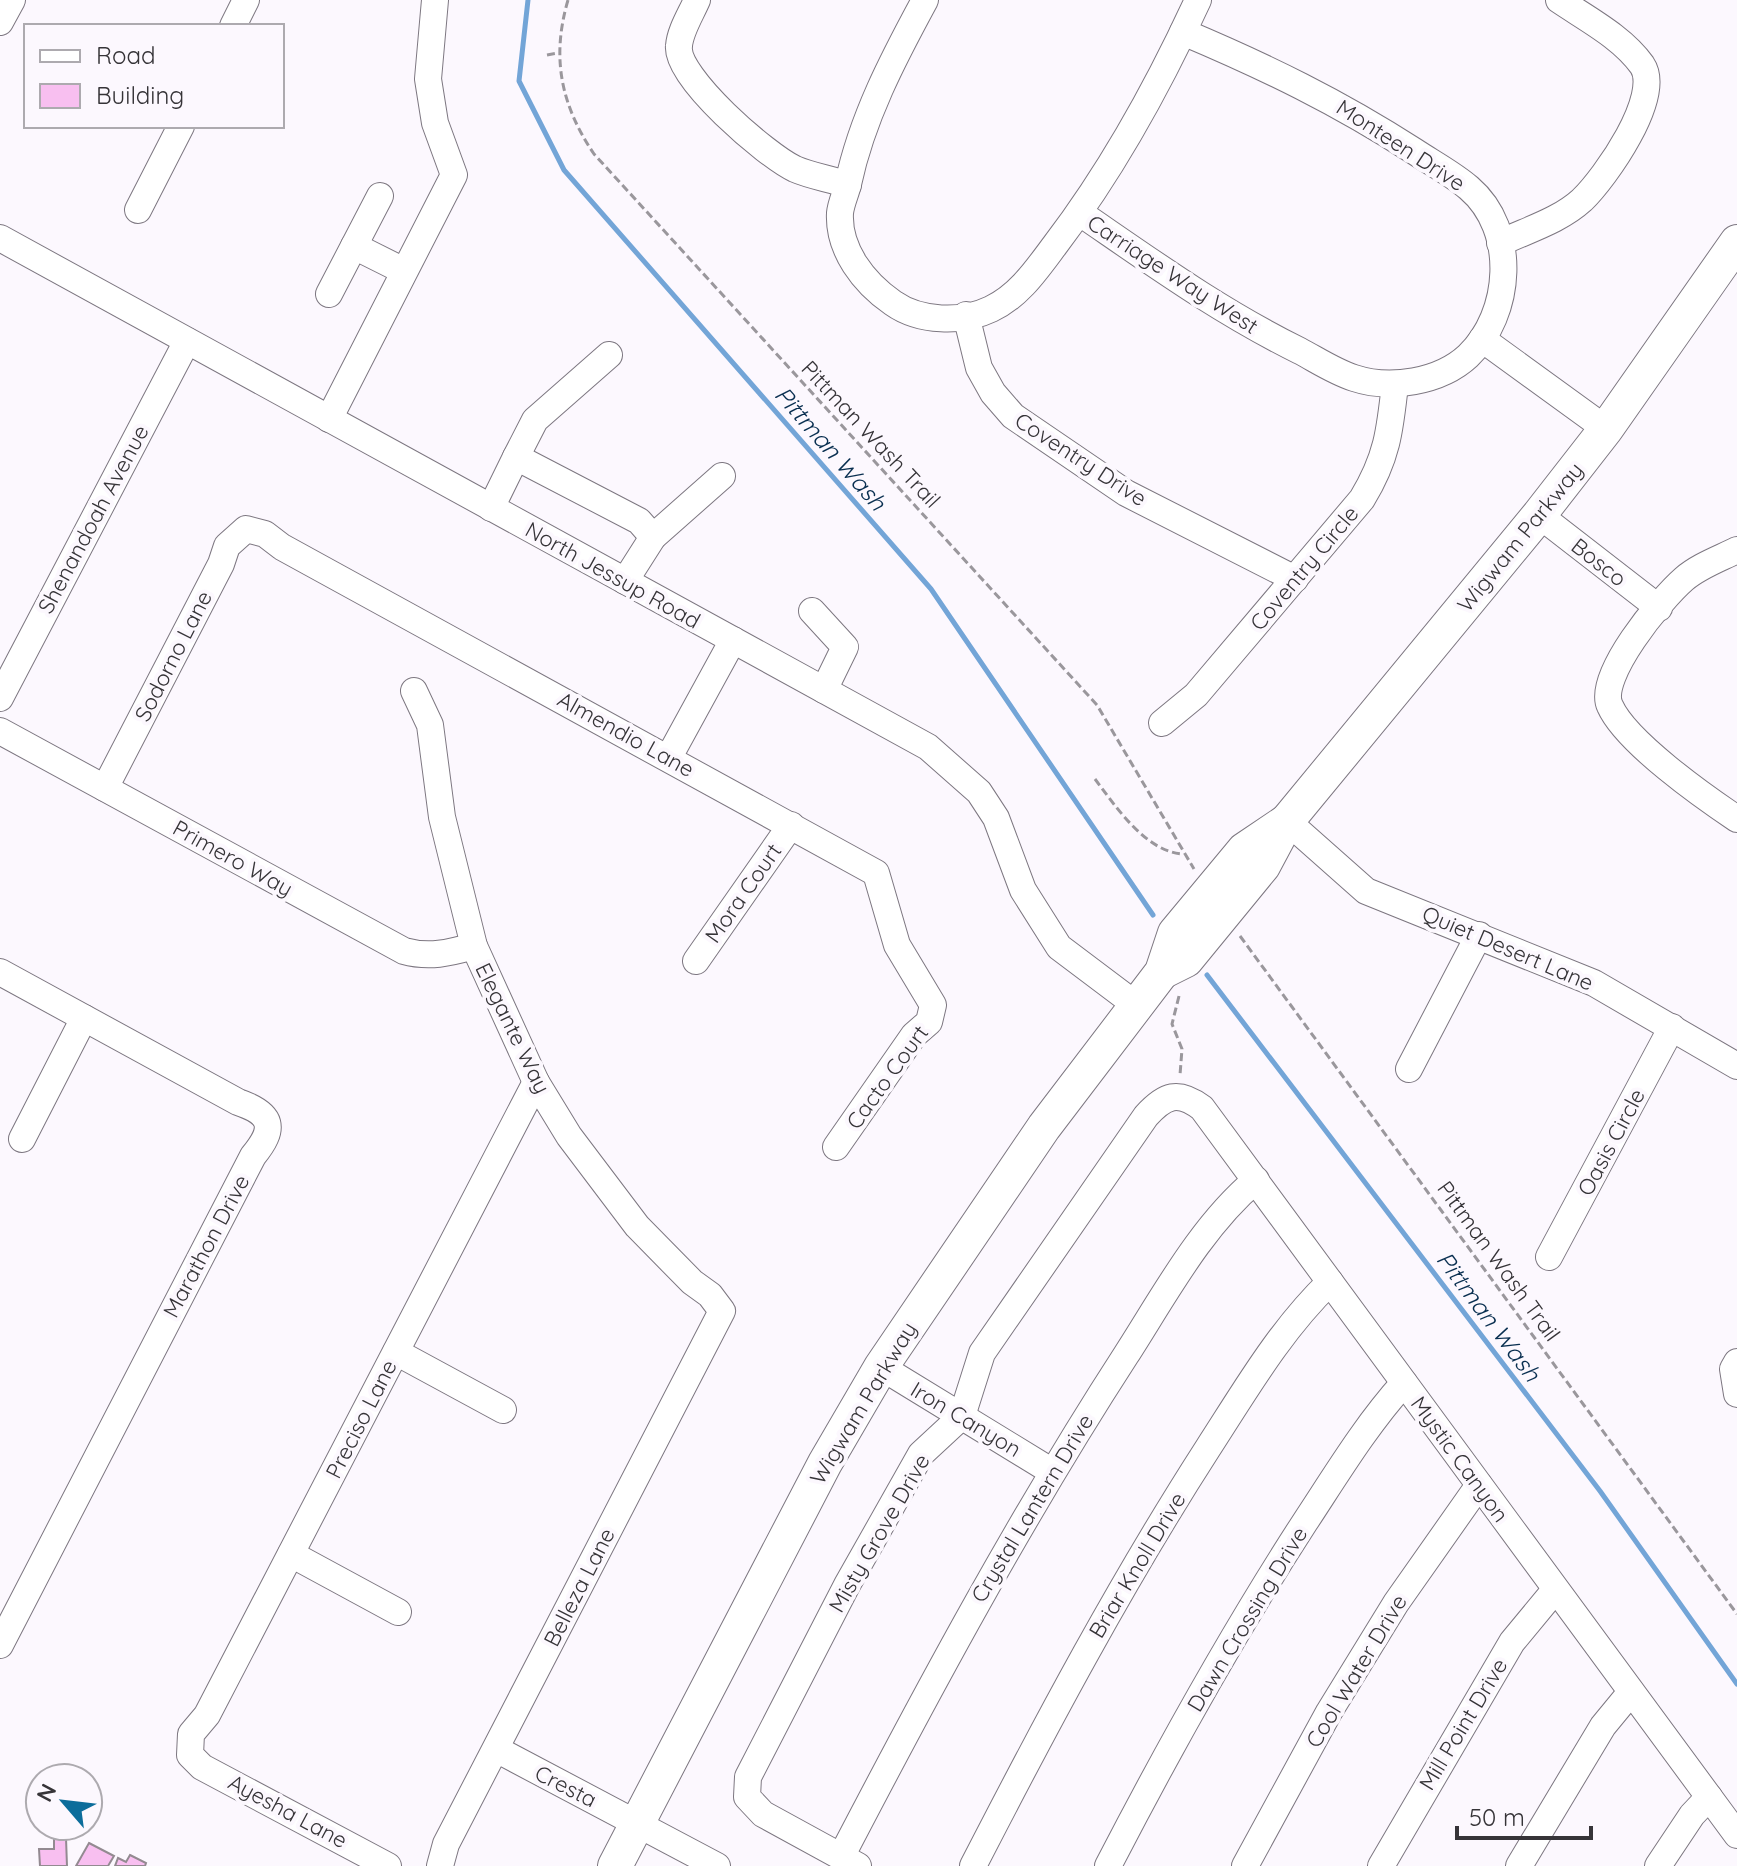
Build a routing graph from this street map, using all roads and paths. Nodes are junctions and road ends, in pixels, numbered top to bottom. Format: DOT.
graph roads {
  1 [pos="12,0"];
  2 [pos="246,0"];
  3 [pos="435,0"];
  4 [pos="568,0"];
  5 [pos="697,0"];
  6 [pos="925,0"];
  7 [pos="1198,0"];
  8 [pos="1559,0"];
  9 [pos="0,22"];
  10 [pos="234,24"];
  11 [pos="1183,32"];
  12 [pos="558,53"];
  13 [pos="547,55"];
  14 [pos="180,128"];
  15 [pos="848,185"];
  16 [pos="380,196"];
  17 [pos="138,210"];
  18 [pos="1080,213"];
  19 [pos="0,238"];
  20 [pos="1737,242"];
  21 [pos="1500,243"];
  22 [pos="354,246"];
  23 [pos="404,271"];
  24 [pos="329,294"];
  25 [pos="966,315"];
  26 [pos="1482,339"];
  27 [pos="187,341"];
  28 [pos="609,355"];
  29 [pos="1395,384"];
  30 [pos="329,419"];
  31 [pos="1606,429"];
  32 [pos="516,457"];
  33 [pos="722,476"];
  34 [pos="491,508"];
  35 [pos="1539,515"];
  36 [pos="246,529"];
  37 [pos="653,537"];
  38 [pos="1737,550"];
  39 [pos="1295,579"];
  40 [pos="625,581"];
  41 [pos="1659,608"];
  42 [pos="812,611"];
  43 [pos="733,640"];
  44 [pos="824,690"];
  45 [pos="414,691"];
  46 [pos="0,698"];
  47 [pos="1162,723"];
  48 [pos="0,731"];
  49 [pos="669,757"];
  50 [pos="1095,779"];
  51 [pos="105,788"];
  52 [pos="1737,819"];
  53 [pos="1287,821"];
  54 [pos="791,825"];
  55 [pos="1183,854"];
  56 [pos="1203,880"];
  57 [pos="1233,929"];
  58 [pos="1479,935"];
  59 [pos="474,946"];
  60 [pos="696,961"];
  61 [pos="0,972"];
  62 [pos="1170,984"];
  63 [pos="933,1005"];
  64 [pos="1136,1005"];
  65 [pos="84,1018"];
  66 [pos="1672,1027"];
  67 [pos="1737,1066"];
  68 [pos="1409,1069"];
  69 [pos="536,1082"];
  70 [pos="1177,1095"];
  71 [pos="22,1139"];
  72 [pos="836,1147"];
  73 [pos="1256,1180"];
  74 [pos="1549,1257"];
  75 [pos="1330,1282"];
  76 [pos="722,1311"];
  77 [pos="396,1352"];
  78 [pos="881,1367"];
  79 [pos="1404,1383"];
  80 [pos="503,1410"];
  81 [pos="962,1416"];
  82 [pos="1051,1471"];
  83 [pos="1479,1485"];
  84 [pos="291,1554"];
  85 [pos="1555,1590"];
  86 [pos="398,1612"];
  87 [pos="1737,1614"];
  88 [pos="0,1645"];
  89 [pos="1631,1692"];
  90 [pos="496,1749"];
  91 [pos="190,1755"];
  92 [pos="1709,1797"];
  93 [pos="637,1823"];
  94 [pos="1737,1835"];
  95 [pos="850,1861"];
  96 [pos="388,1866"];
  97 [pos="440,1866"];
  98 [pos="615,1866"];
  99 [pos="717,1866"];
  100 [pos="973,1866"];
  101 [pos="1108,1866"];
  102 [pos="1245,1866"];
  103 [pos="1381,1866"];
  104 [pos="1519,1866"];
  105 [pos="1658,1866"];
  1 -- 9 [label="street"];
  2 -- 10 [label="street"];
  3 -- 23 [label="street"];
  4 -- 12 [label="path, Pittman Wash Trail"];
  5 -- 15 [label="street"];
  6 -- 15 [label="street"];
  7 -- 11 [label="street"];
  8 -- 21 [label="street"];
  11 -- 18 [label="street"];
  11 -- 21 [label="street, Monteen Drive"];
  12 -- 13 [label="path"];
  12 -- 55 [label="path, Pittman Wash Trail"];
  14 -- 17 [label="street"];
  15 -- 25 [label="street"];
  16 -- 22 [label="street"];
  18 -- 25 [label="street"];
  18 -- 29 [label="street, Carriage Way West"];
  19 -- 27 [label="street, North Jessup Road"];
  20 -- 31 [label="main road, Wigwam Parkway"];
  21 -- 26 [label="street, Monteen Drive"];
  22 -- 23 [label="street"];
  22 -- 24 [label="street"];
  23 -- 30 [label="street"];
  25 -- 39 [label="street, Coventry Drive"];
  26 -- 29 [label="street, Carriage Way West"];
  26 -- 31 [label="street"];
  27 -- 30 [label="street, North Jessup Road"];
  27 -- 46 [label="street, Shenandoah Avenue"];
  28 -- 32 [label="street"];
  29 -- 39 [label="street, Coventry Circle"];
  30 -- 34 [label="street, North Jessup Road"];
  31 -- 35 [label="main road, Wigwam Parkway"];
  32 -- 34 [label="street"];
  32 -- 37 [label="street"];
  33 -- 37 [label="street"];
  34 -- 40 [label="street, North Jessup Road"];
  35 -- 41 [label="street, Bosco"];
  35 -- 53 [label="main road, Wigwam Parkway"];
  36 -- 49 [label="street, Almendio Lane"];
  36 -- 51 [label="street, Sodorno Lane"];
  37 -- 40 [label="street"];
  38 -- 41 [label="street"];
  39 -- 47 [label="street, Coventry Circle"];
  40 -- 43 [label="street, North Jessup Road"];
  41 -- 52 [label="street"];
  42 -- 44 [label="street"];
  43 -- 44 [label="street, North Jessup Road"];
  43 -- 49 [label="street"];
  44 -- 64 [label="street, North Jessup Road"];
  45 -- 59 [label="street, Elegante Way"];
  48 -- 51 [label="street, Primero Way"];
  49 -- 54 [label="street, Almendio Lane"];
  50 -- 55 [label="path"];
  51 -- 59 [label="street, Primero Way"];
  53 -- 58 [label="street, Quiet Desert Lane"];
  53 -- 62 [label="main road, Wigwam Parkway"];
  54 -- 60 [label="street, Mora Court"];
  54 -- 63 [label="street, Almendio Lane"];
  55 -- 56 [label="path, Pittman Wash Trail"];
  57 -- 87 [label="path, Pittman Wash Trail"];
  58 -- 66 [label="street, Quiet Desert Lane"];
  58 -- 68 [label="street"];
  59 -- 69 [label="street, Elegante Way"];
  61 -- 65 [label="street, Marathon Drive"];
  62 -- 64 [label="main road, Wigwam Parkway"];
  62 -- 70 [label="path"];
  63 -- 72 [label="street, Cacto Court"];
  64 -- 78 [label="main road, Wigwam Parkway"];
  65 -- 71 [label="street"];
  65 -- 88 [label="street, Marathon Drive"];
  66 -- 67 [label="street, Quiet Desert Lane"];
  66 -- 74 [label="street, Oasis Circle"];
  69 -- 76 [label="street, Elegante Way"];
  69 -- 77 [label="street, Preciso Lane"];
  70 -- 73 [label="street, Mystic Canyon"];
  70 -- 81 [label="street, Misty Grove Drive"];
  73 -- 75 [label="street, Mystic Canyon"];
  73 -- 82 [label="street, Crystal Lantern Drive"];
  75 -- 79 [label="street, Mystic Canyon"];
  75 -- 100 [label="street, Briar Knoll Drive"];
  76 -- 90 [label="street, Belleza Lane"];
  77 -- 80 [label="street"];
  77 -- 84 [label="street, Preciso Lane"];
  78 -- 81 [label="street, Iron Canyon"];
  78 -- 93 [label="main road, Wigwam Parkway"];
  79 -- 83 [label="street, Mystic Canyon"];
  79 -- 101 [label="street, Dawn Crossing Drive"];
  81 -- 82 [label="street, Iron Canyon"];
  81 -- 95 [label="street, Misty Grove Drive"];
  82 -- 95 [label="street, Crystal Lantern Drive"];
  83 -- 85 [label="street, Mystic Canyon"];
  83 -- 102 [label="street, Cool Water Drive"];
  84 -- 86 [label="street"];
  84 -- 91 [label="street, Preciso Lane"];
  85 -- 89 [label="street, Mystic Canyon"];
  85 -- 103 [label="street, Mill Point Drive"];
  89 -- 92 [label="street, Mystic Canyon"];
  89 -- 104 [label="street"];
  90 -- 93 [label="street, Cresta"];
  90 -- 97 [label="street, Belleza Lane"];
  91 -- 96 [label="street, Ayesha Lane"];
  92 -- 94 [label="street, Mystic Canyon"];
  92 -- 105 [label="street"];
  93 -- 98 [label="main road, Wigwam Parkway"];
  93 -- 99 [label="street, Cresta"];
}
